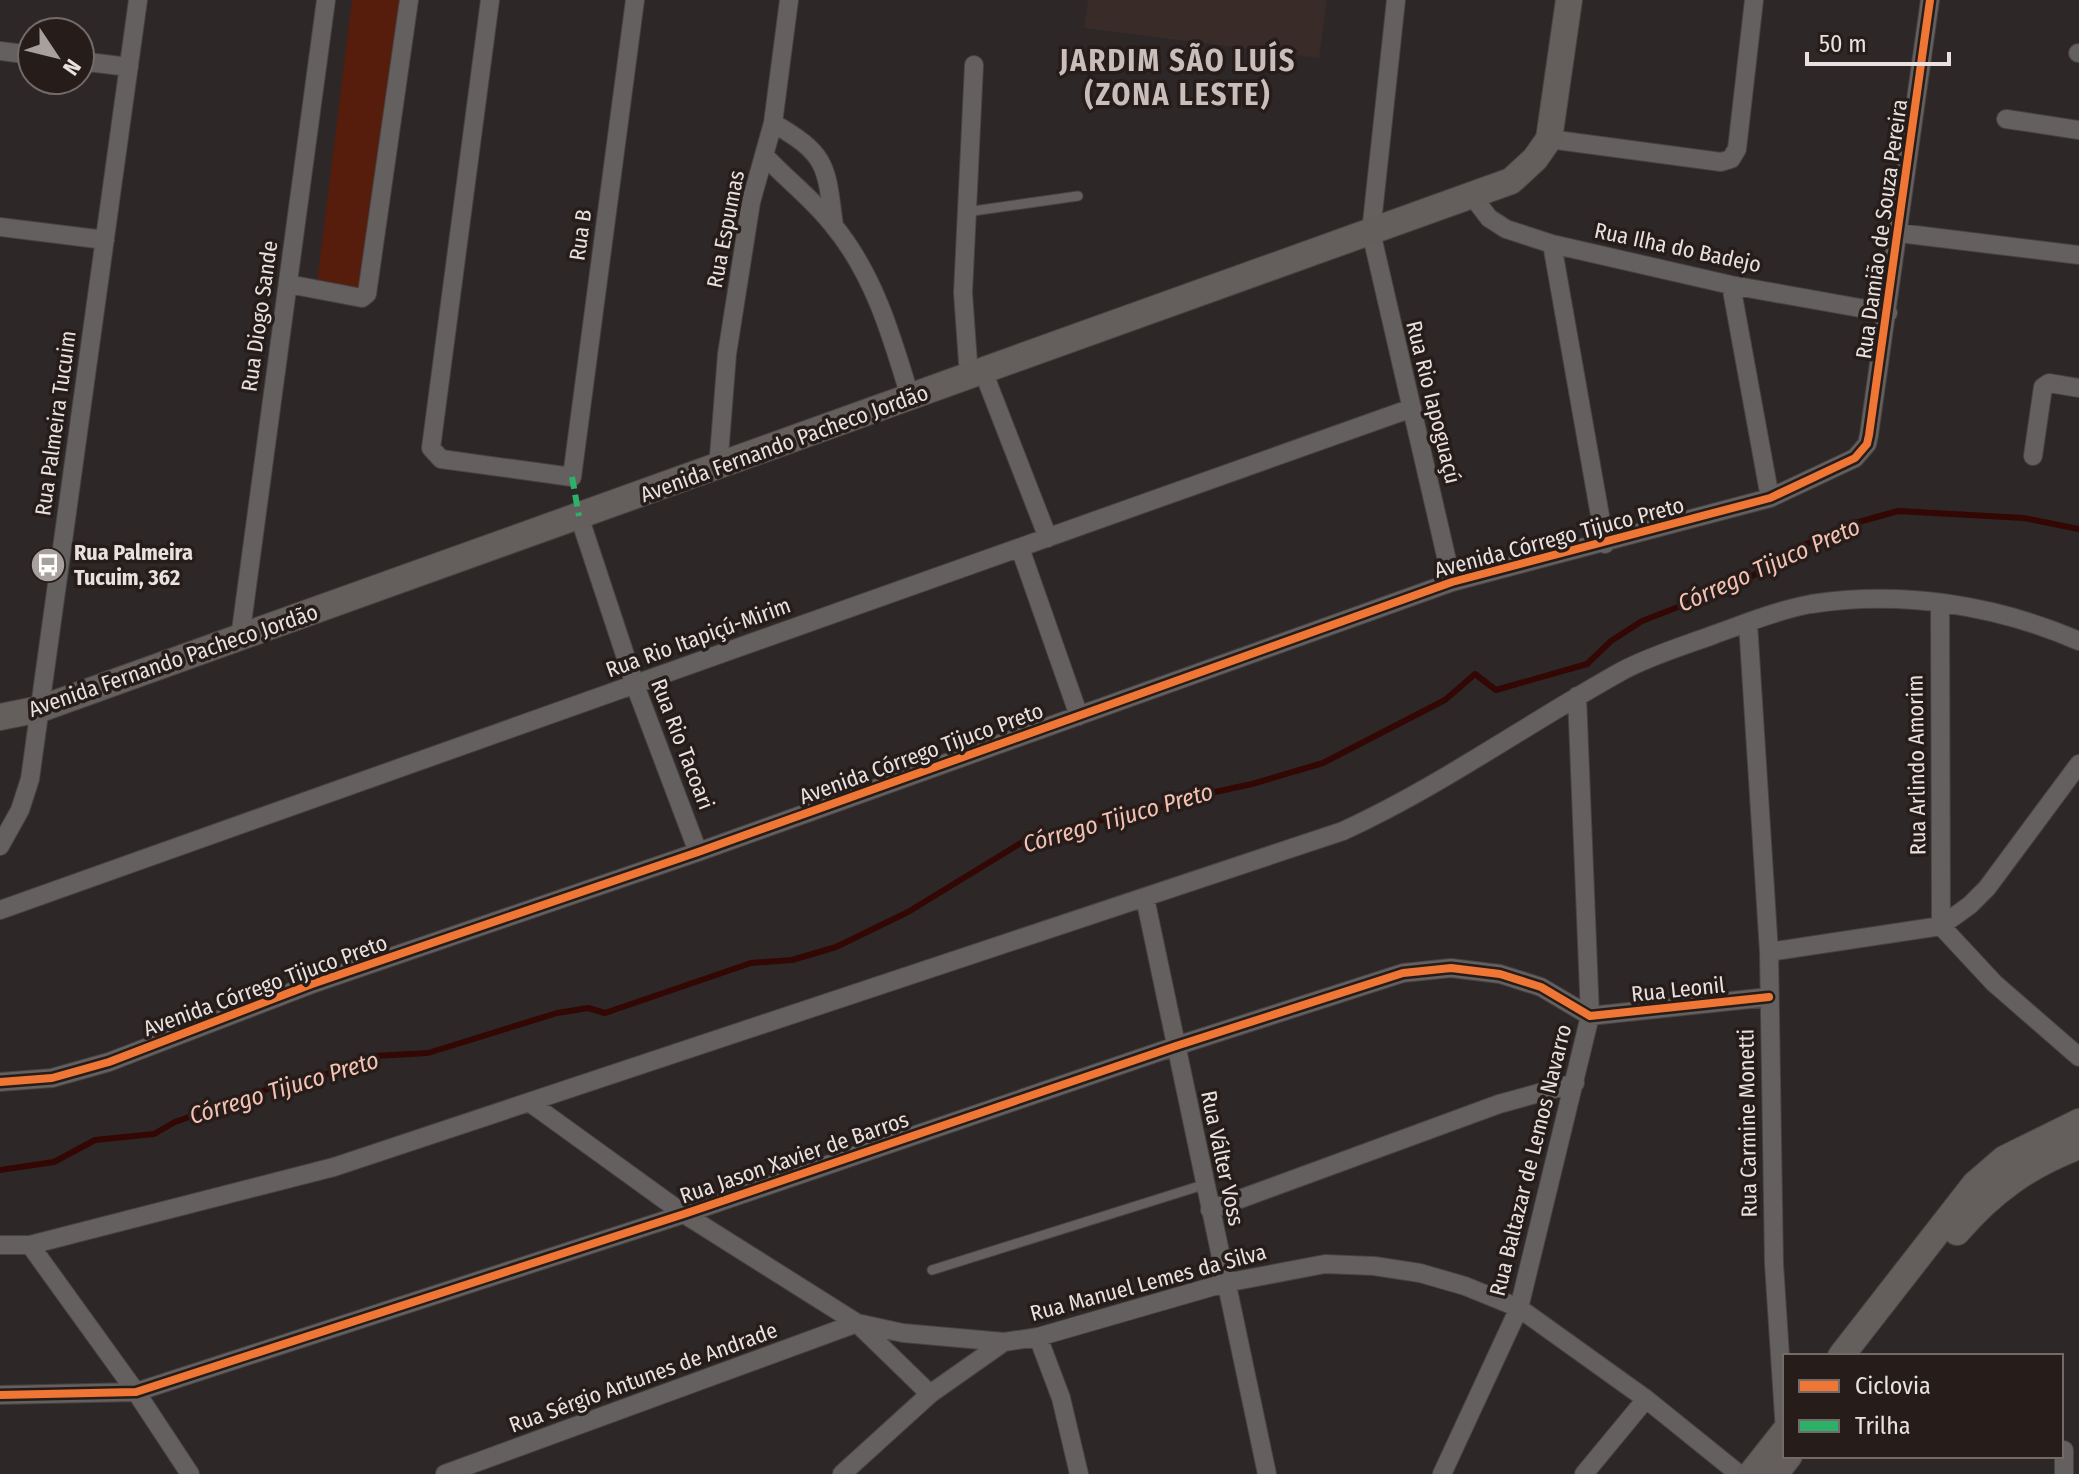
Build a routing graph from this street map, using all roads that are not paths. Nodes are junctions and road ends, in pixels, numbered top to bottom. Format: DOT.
graph roads {
  1 [pos="138,0"];
  2 [pos="326,0"];
  3 [pos="409,0"];
  4 [pos="490,0"];
  5 [pos="635,0"];
  6 [pos="789,0"];
  7 [pos="1396,0"];
  8 [pos="1569,0"];
  9 [pos="1754,0"];
  10 [pos="1930,0"];
  11 [pos="96,63"];
  12 [pos="974,65"];
  13 [pos="129,67"];
  14 [pos="2006,119"];
  15 [pos="773,123"];
  16 [pos="2079,130"];
  17 [pos="1549,139"];
  18 [pos="764,155"];
  19 [pos="1078,196"];
  20 [pos="1473,197"];
  21 [pos="966,212"];
  22 [pos="834,226"];
  23 [pos="0,227"];
  24 [pos="1371,232"];
  25 [pos="1899,233"];
  26 [pos="105,240"];
  27 [pos="1552,244"];
  28 [pos="2079,255"];
  29 [pos="288,284"];
  30 [pos="1731,285"];
  31 [pos="1888,313"];
  32 [pos="976,373"];
  33 [pos="2079,388"];
  34 [pos="910,397"];
  35 [pos="1412,408"];
  36 [pos="2033,456"];
  37 [pos="1855,458"];
  38 [pos="718,469"];
  39 [pos="1770,498"];
  40 [pos="579,516"];
  41 [pos="1048,538"];
  42 [pos="1605,544"];
  43 [pos="1020,548"];
  44 [pos="1452,582"];
  45 [pos="1940,603"];
  46 [pos="1748,623"];
  47 [pos="240,638"];
  48 [pos="2079,641"];
  49 [pos="635,685"];
  50 [pos="1577,696"];
  51 [pos="40,709"];
  52 [pos="1079,716"];
  53 [pos="0,717"];
  54 [pos="2079,764"];
  55 [pos="0,846"];
  56 [pos="698,852"];
  57 [pos="1145,898"];
  58 [pos="0,910"];
  59 [pos="1941,926"];
  60 [pos="1769,952"];
  61 [pos="1769,997"];
  62 [pos="1590,1016"];
  63 [pos="1176,1046"];
  64 [pos="2079,1057"];
  65 [pos="0,1082"];
  66 [pos="1575,1083"];
  67 [pos="529,1102"];
  68 [pos="2079,1122"];
  69 [pos="2079,1146"];
  70 [pos="1203,1185"];
  71 [pos="1210,1210"];
  72 [pos="684,1214"];
  73 [pos="0,1245"];
  74 [pos="30,1245"];
  75 [pos="932,1270"];
  76 [pos="1225,1283"];
  77 [pos="1519,1308"];
  78 [pos="857,1323"];
  79 [pos="1038,1337"];
  80 [pos="1004,1342"];
  81 [pos="1843,1354"];
  82 [pos="1865,1354"];
  83 [pos="136,1392"];
  84 [pos="930,1394"];
  85 [pos="0,1395"];
  86 [pos="1646,1399"];
  87 [pos="1783,1401"];
  88 [pos="1783,1434"];
  89 [pos="2068,1450"];
  90 [pos="1787,1458"];
  91 [pos="190,1474"];
  92 [pos="445,1474"];
  93 [pos="842,1474"];
  94 [pos="1079,1474"];
  95 [pos="1267,1474"];
  96 [pos="1442,1474"];
  97 [pos="1584,1474"];
  98 [pos="1739,1474"];
  99 [pos="1751,1474"];
  100 [pos="1775,1474"];
  101 [pos="2064,1474"];
  1 -- 13 [label="street, Rua Palmeira Tucuim"];
  2 -- 29 [label="street, Rua Diogo Sande"];
  3 -- 29 [label="street"];
  4 -- 5 [label="street, Rua B"];
  6 -- 15 [label="street, Rua Espumas"];
  7 -- 24 [label="street, Rua Rio Iapoguaçú"];
  8 -- 17 [label="street"];
  9 -- 17 [label="street"];
  10 -- 25 [label="street, Rua Damião de Souza Pereira"];
  11 -- 13 [label="street"];
  12 -- 21 [label="street"];
  13 -- 26 [label="street, Rua Palmeira Tucuim"];
  14 -- 16 [label="street"];
  15 -- 18 [label="street, Rua Espumas"];
  15 -- 22 [label="street"];
  17 -- 20 [label="street, Avenida Fernando Pacheco Jordão"];
  18 -- 22 [label="street"];
  18 -- 38 [label="street, Rua Espumas"];
  19 -- 21 [label="lane"];
  20 -- 24 [label="street, Avenida Fernando Pacheco Jordão"];
  20 -- 27 [label="street, Rua Ilha do Badejo"];
  21 -- 32 [label="street"];
  22 -- 34 [label="street"];
  23 -- 26 [label="street"];
  24 -- 32 [label="street, Avenida Fernando Pacheco Jordão"];
  24 -- 35 [label="street, Rua Rio Iapoguaçú"];
  25 -- 28 [label="street"];
  25 -- 31 [label="street, Rua Damião de Souza Pereira"];
  26 -- 51 [label="street, Rua Palmeira Tucuim"];
  27 -- 30 [label="street, Rua Ilha do Badejo"];
  27 -- 42 [label="street"];
  29 -- 47 [label="street, Rua Diogo Sande"];
  30 -- 31 [label="street, Rua Ilha do Badejo"];
  30 -- 39 [label="street"];
  31 -- 37 [label="street, Rua Damião de Souza Pereira"];
  32 -- 34 [label="street, Avenida Fernando Pacheco Jordão"];
  32 -- 41 [label="street"];
  33 -- 36 [label="street"];
  34 -- 38 [label="street, Avenida Fernando Pacheco Jordão"];
  35 -- 41 [label="street, Rua Rio Itapiçú-Mirim"];
  35 -- 44 [label="street, Rua Rio Iapoguaçú"];
  37 -- 39 [label="street, Avenida Córrego Tijuco Preto"];
  38 -- 40 [label="street, Avenida Fernando Pacheco Jordão"];
  39 -- 42 [label="street, Avenida Córrego Tijuco Preto"];
  40 -- 47 [label="street, Avenida Fernando Pacheco Jordão"];
  40 -- 49 [label="street, Rua Rio Tacoari"];
  41 -- 43 [label="street, Rua Rio Itapiçú-Mirim"];
  42 -- 44 [label="street, Avenida Córrego Tijuco Preto"];
  43 -- 49 [label="street, Rua Rio Itapiçú-Mirim"];
  43 -- 52 [label="street"];
  44 -- 52 [label="street, Avenida Córrego Tijuco Preto"];
  45 -- 46 [label="street"];
  45 -- 48 [label="street"];
  45 -- 59 [label="street, Rua Arlindo Amorim"];
  46 -- 50 [label="street"];
  46 -- 60 [label="street, Rua Carmine Monetti"];
  47 -- 51 [label="street, Avenida Fernando Pacheco Jordão"];
  49 -- 56 [label="street, Rua Rio Tacoari"];
  49 -- 58 [label="street, Rua Rio Itapiçú-Mirim"];
  50 -- 57 [label="street"];
  50 -- 62 [label="street, Rua Baltazar de Lemos Navarro"];
  51 -- 53 [label="street, Avenida Fernando Pacheco Jordão"];
  51 -- 55 [label="street, Rua Palmeira Tucuim"];
  52 -- 56 [label="street, Avenida Córrego Tijuco Preto"];
  54 -- 59 [label="street"];
  56 -- 65 [label="street, Avenida Córrego Tijuco Preto"];
  57 -- 63 [label="street, Rua Válter Voss"];
  57 -- 67 [label="street"];
  59 -- 60 [label="street"];
  59 -- 64 [label="street"];
  60 -- 61 [label="street, Rua Carmine Monetti"];
  61 -- 62 [label="street, Rua Leonil"];
  61 -- 87 [label="street, Rua Carmine Monetti"];
  62 -- 63 [label="street, Rua Jason Xavier de Barros"];
  62 -- 66 [label="street, Rua Baltazar de Lemos Navarro"];
  63 -- 70 [label="street, Rua Válter Voss"];
  63 -- 72 [label="street, Rua Jason Xavier de Barros"];
  66 -- 71 [label="street"];
  66 -- 77 [label="street, Rua Baltazar de Lemos Navarro"];
  67 -- 72 [label="street"];
  67 -- 74 [label="street"];
  68 -- 81 [label="street"];
  69 -- 82 [label="street"];
  70 -- 71 [label="street, Rua Válter Voss"];
  70 -- 75 [label="lane"];
  71 -- 76 [label="street, Rua Válter Voss"];
  72 -- 78 [label="street"];
  72 -- 83 [label="street, Rua Jason Xavier de Barros"];
  73 -- 74 [label="street"];
  74 -- 83 [label="street"];
  76 -- 77 [label="street, Rua Manuel Lemes da Silva"];
  76 -- 79 [label="street, Rua Manuel Lemes da Silva"];
  76 -- 95 [label="street, Rua Válter Voss"];
  77 -- 86 [label="street, Rua Manuel Lemes da Silva"];
  77 -- 96 [label="street, Rua Baltazar de Lemos Navarro"];
  78 -- 80 [label="street"];
  78 -- 84 [label="street"];
  78 -- 92 [label="street, Rua Sérgio Antunes de Andrade"];
  79 -- 80 [label="street, Rua Manuel Lemes da Silva"];
  79 -- 94 [label="street"];
  80 -- 84 [label="street, Rua Manuel Lemes da Silva"];
  83 -- 85 [label="street, Rua Jason Xavier de Barros"];
  83 -- 91 [label="street"];
  84 -- 93 [label="street, Rua Manuel Lemes da Silva"];
  86 -- 97 [label="street"];
  86 -- 98 [label="street, Rua Manuel Lemes da Silva"];
  88 -- 99 [label="street"];
  89 -- 101 [label="street"];
  90 -- 100 [label="street"];
}
